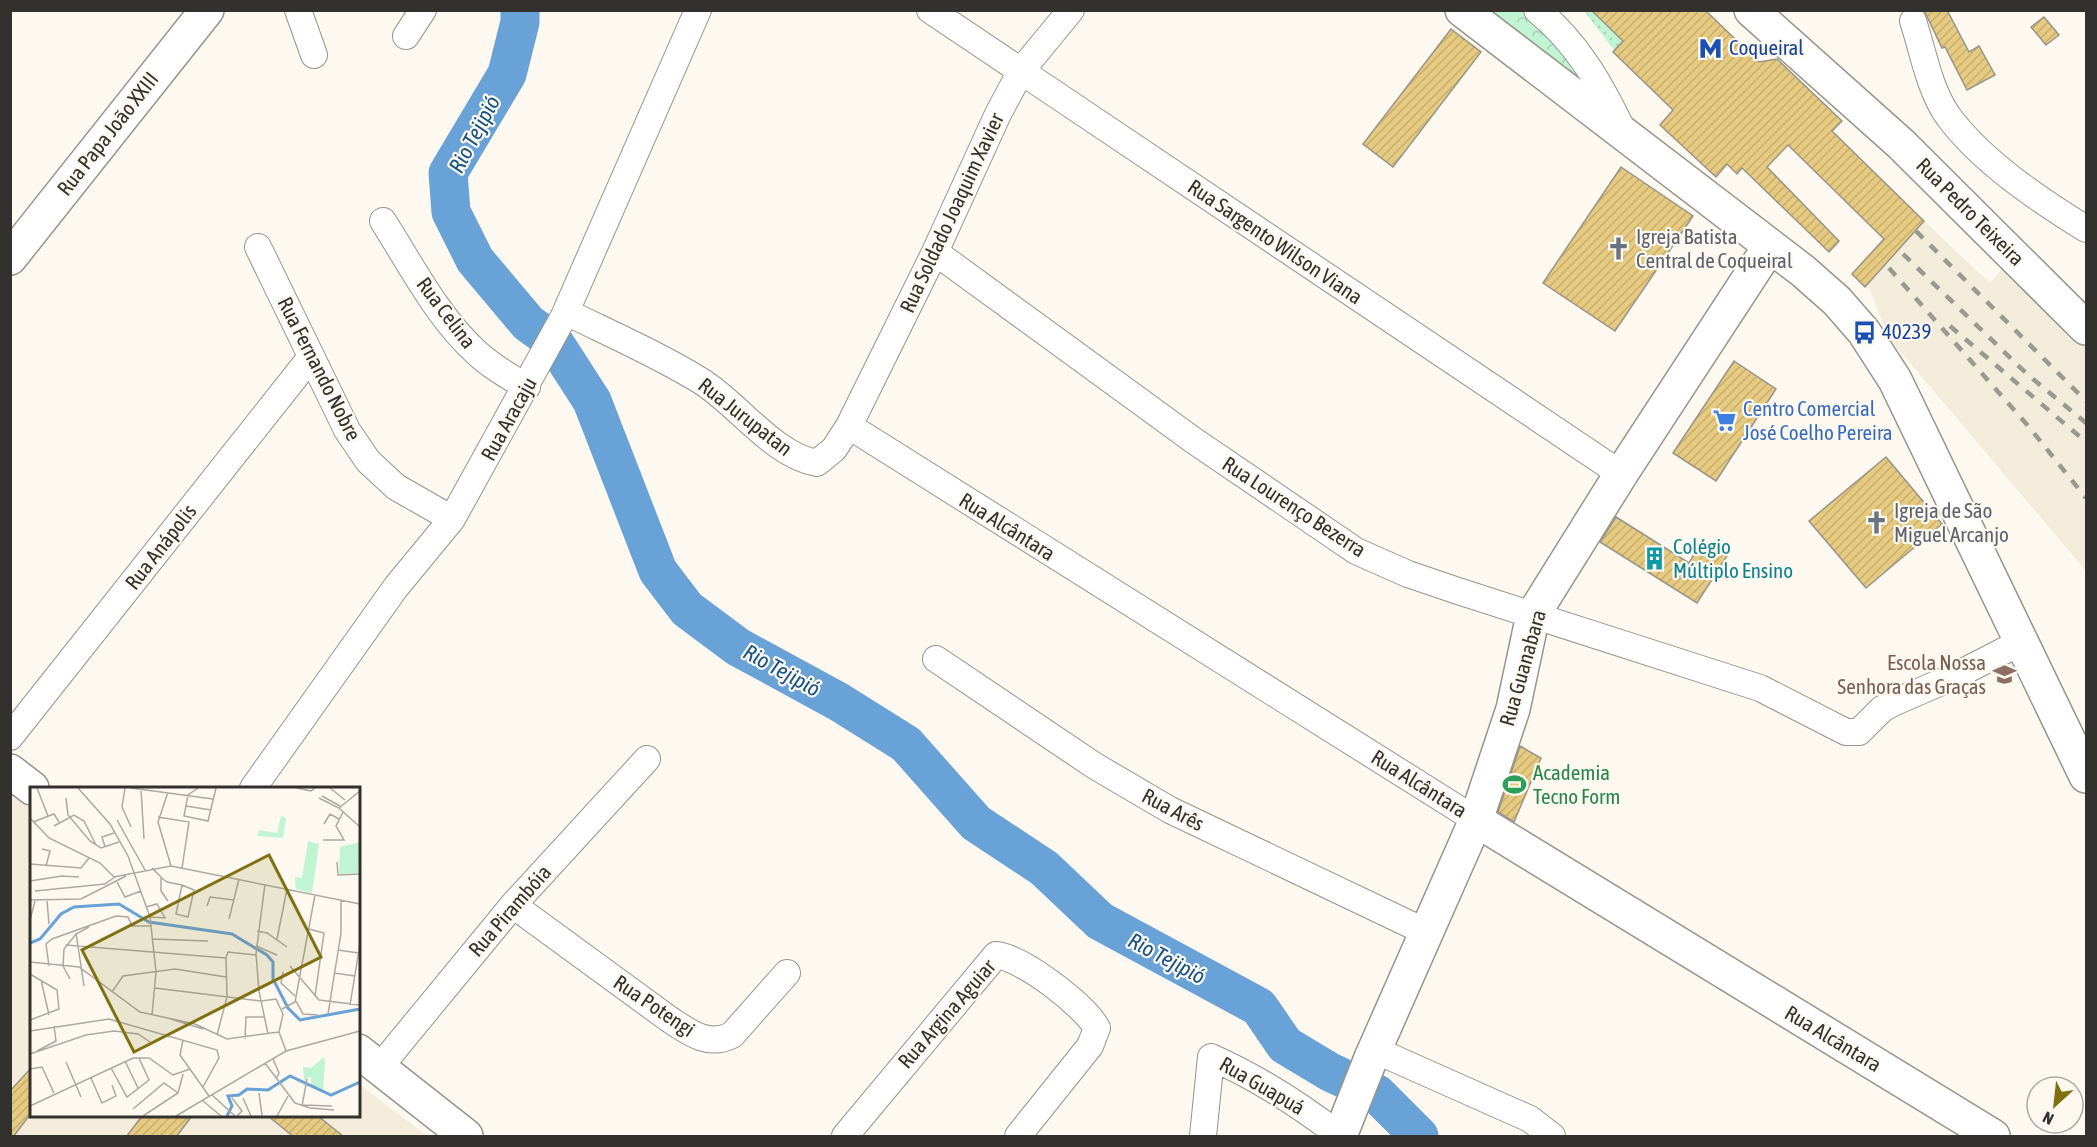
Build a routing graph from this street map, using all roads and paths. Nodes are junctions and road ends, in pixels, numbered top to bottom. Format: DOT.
graph roads {
  1 [pos="207,10"];
  2 [pos="298,10"];
  3 [pos="423,10"];
  4 [pos="698,10"];
  5 [pos="930,10"];
  6 [pos="1071,10"];
  7 [pos="1462,10"];
  8 [pos="1538,10"];
  9 [pos="1751,10"];
  10 [pos="1913,21"];
  11 [pos="406,36"];
  12 [pos="314,54"];
  13 [pos="1021,71"];
  14 [pos="1624,133"];
  15 [pos="383,221"];
  16 [pos="2086,228"];
  17 [pos="1770,246"];
  18 [pos="258,247"];
  19 [pos="936,252"];
  20 [pos="10,258"];
  21 [pos="565,314"];
  22 [pos="2086,328"];
  23 [pos="311,357"];
  24 [pos="529,385"];
  25 [pos="849,426"];
  26 [pos="1621,474"];
  27 [pos="452,519"];
  28 [pos="1533,615"];
  29 [pos="2022,642"];
  30 [pos="936,659"];
  31 [pos="10,737"];
  32 [pos="647,759"];
  33 [pos="10,771"];
  34 [pos="2086,777"];
  35 [pos="30,787"];
  36 [pos="254,787"];
  37 [pos="1476,820"];
  38 [pos="513,905"];
  39 [pos="1426,932"];
  40 [pos="787,973"];
  41 [pos="1373,1054"];
  42 [pos="369,1060"];
  43 [pos="1342,1133"];
  44 [pos="466,1137"];
  45 [pos="845,1137"];
  46 [pos="1018,1137"];
  47 [pos="1203,1137"];
  48 [pos="1552,1137"];
  49 [pos="1993,1137"];
  1 -- 20 [label="street, Rua Papa João XXIII"];
  2 -- 12 [label="street"];
  3 -- 11 [label="street"];
  4 -- 21 [label="street, Rua Aracaju"];
  5 -- 13 [label="street, Rua Sargento Wilson Viana"];
  6 -- 13 [label="street, Rua Soldado Joaquim Xavier"];
  7 -- 14 [label="street"];
  8 -- 14 [label="street"];
  9 -- 22 [label="street, Rua Pedro Teixeira"];
  10 -- 16 [label="street"];
  13 -- 19 [label="street, Rua Soldado Joaquim Xavier"];
  13 -- 26 [label="street, Rua Sargento Wilson Viana"];
  14 -- 17 [label="street"];
  15 -- 24 [label="street, Rua Celina"];
  17 -- 26 [label="street, Rua Guanabara"];
  17 -- 29 [label="street"];
  18 -- 23 [label="street, Rua Fernando Nobre"];
  19 -- 25 [label="street, Rua Soldado Joaquim Xavier"];
  19 -- 28 [label="street, Rua Lourenço Bezerra"];
  21 -- 24 [label="street, Rua Aracaju"];
  21 -- 25 [label="street, Rua Jurupatan"];
  23 -- 27 [label="street, Rua Fernando Nobre"];
  23 -- 31 [label="street, Rua Anápolis"];
  24 -- 27 [label="street, Rua Aracaju"];
  25 -- 37 [label="street, Rua Alcântara"];
  26 -- 28 [label="street, Rua Guanabara"];
  27 -- 36 [label="street, Rua Aracaju"];
  28 -- 29 [label="street, Rua Lourenço Bezerra"];
  28 -- 37 [label="street, Rua Guanabara"];
  29 -- 34 [label="street"];
  30 -- 39 [label="street, Rua Arês"];
  32 -- 38 [label="street, Rua Pirambóia"];
  33 -- 35 [label="street"];
  37 -- 39 [label="street, Rua Guanabara"];
  37 -- 49 [label="street, Rua Alcântara"];
  38 -- 40 [label="street, Rua Potengi"];
  38 -- 42 [label="street, Rua Pirambóia"];
  39 -- 41 [label="street, Rua Guanabara"];
  41 -- 43 [label="street, Rua Guanabara"];
  41 -- 48 [label="street"];
  42 -- 44 [label="street"];
  43 -- 47 [label="street, Rua Guapuá"];
  45 -- 46 [label="street, Rua Argina Aguiar"];
}
